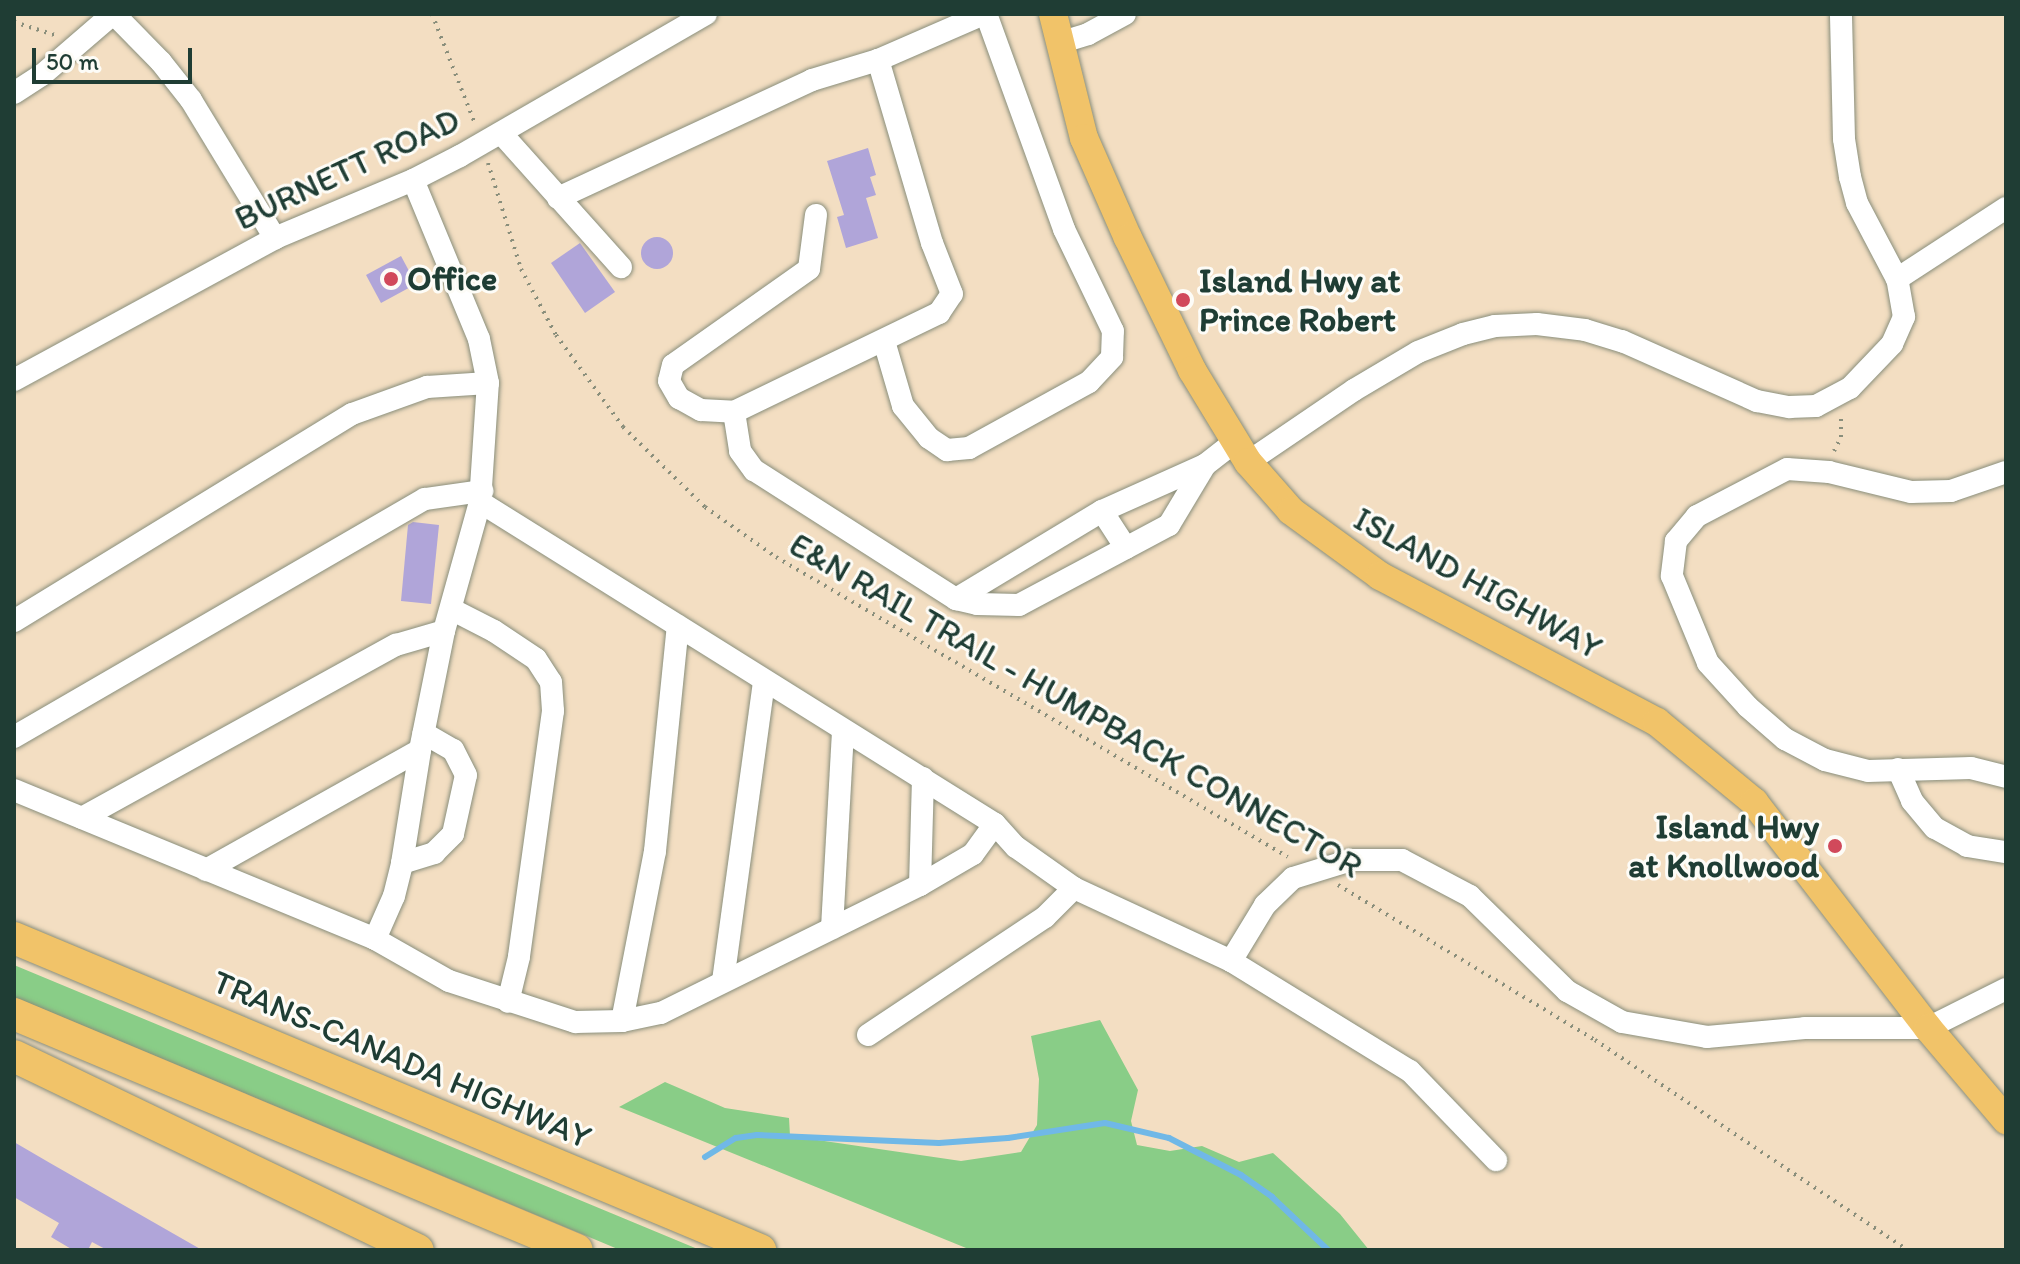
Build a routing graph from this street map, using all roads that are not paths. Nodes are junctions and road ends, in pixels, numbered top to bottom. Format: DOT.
graph roads {
  1 [pos="114,14"];
  2 [pos="706,14"];
  3 [pos="985,14"];
  4 [pos="1053,14"];
  5 [pos="1125,14"];
  6 [pos="1841,14"];
  7 [pos="665,23"];
  8 [pos="1059,43"];
  9 [pos="878,60"];
  10 [pos="14,93"];
  11 [pos="491,139"];
  12 [pos="413,180"];
  13 [pos="558,198"];
  14 [pos="2006,208"];
  15 [pos="816,215"];
  16 [pos="275,238"];
  17 [pos="621,267"];
  18 [pos="1897,279"];
  19 [pos="884,341"];
  20 [pos="14,380"];
  21 [pos="488,383"];
  22 [pos="734,412"];
  23 [pos="1241,452"];
  24 [pos="1205,465"];
  25 [pos="2006,472"];
  26 [pos="481,497"];
  27 [pos="1102,511"];
  28 [pos="1126,548"];
  29 [pos="956,599"];
  30 [pos="447,620"];
  31 [pos="14,621"];
  32 [pos="678,626"];
  33 [pos="764,682"];
  34 [pos="843,732"];
  35 [pos="14,737"];
  36 [pos="422,741"];
  37 [pos="1898,769"];
  38 [pos="2006,777"];
  39 [pos="923,778"];
  40 [pos="14,790"];
  41 [pos="82,818"];
  42 [pos="995,824"];
  43 [pos="2006,852"];
  44 [pos="402,863"];
  45 [pos="206,870"];
  46 [pos="920,885"];
  47 [pos="1074,888"];
  48 [pos="832,928"];
  49 [pos="14,938"];
  50 [pos="375,939"];
  51 [pos="1231,961"];
  52 [pos="723,981"];
  53 [pos="2006,989"];
  54 [pos="508,1002"];
  55 [pos="14,1014"];
  56 [pos="622,1021"];
  57 [pos="1928,1028"];
  58 [pos="868,1035"];
  59 [pos="14,1056"];
  60 [pos="2006,1120"];
  61 [pos="1496,1160"];
  62 [pos="418,1250"];
  63 [pos="577,1250"];
  64 [pos="760,1250"];
  1 -- 10 [label="street"];
  1 -- 16 [label="street"];
  2 -- 7 [label="street, BURNETT ROAD"];
  3 -- 9 [label="street"];
  3 -- 19 [label="street"];
  4 -- 8 [label="main road, ISLAND HIGHWAY"];
  5 -- 8 [label="street"];
  6 -- 18 [label="street"];
  7 -- 11 [label="street, BURNETT ROAD"];
  8 -- 23 [label="main road, ISLAND HIGHWAY"];
  9 -- 13 [label="street"];
  9 -- 19 [label="street"];
  11 -- 12 [label="street, BURNETT ROAD"];
  11 -- 13 [label="street"];
  12 -- 16 [label="street, BURNETT ROAD"];
  12 -- 21 [label="street"];
  13 -- 17 [label="street"];
  14 -- 18 [label="street"];
  15 -- 22 [label="street"];
  16 -- 20 [label="street, BURNETT ROAD"];
  18 -- 23 [label="street"];
  19 -- 22 [label="street"];
  21 -- 26 [label="street"];
  21 -- 31 [label="street"];
  22 -- 29 [label="street"];
  23 -- 24 [label="street"];
  23 -- 57 [label="main road, ISLAND HIGHWAY"];
  24 -- 27 [label="street"];
  24 -- 28 [label="street"];
  25 -- 37 [label="street"];
  26 -- 30 [label="street"];
  26 -- 32 [label="street"];
  26 -- 35 [label="street"];
  27 -- 28 [label="street"];
  27 -- 29 [label="street"];
  28 -- 29 [label="street"];
  30 -- 36 [label="street"];
  30 -- 41 [label="street"];
  30 -- 54 [label="street"];
  32 -- 33 [label="street"];
  32 -- 56 [label="street"];
  33 -- 34 [label="street"];
  33 -- 52 [label="street"];
  34 -- 39 [label="street"];
  34 -- 48 [label="street"];
  36 -- 44 [label="street"];
  36 -- 44 [label="street"];
  36 -- 45 [label="street"];
  37 -- 38 [label="street"];
  37 -- 43 [label="street"];
  39 -- 42 [label="street"];
  39 -- 46 [label="street"];
  40 -- 41 [label="street"];
  41 -- 45 [label="street"];
  42 -- 46 [label="street"];
  42 -- 47 [label="street"];
  44 -- 50 [label="street"];
  45 -- 50 [label="street"];
  46 -- 48 [label="street"];
  47 -- 51 [label="street"];
  47 -- 58 [label="street"];
  48 -- 52 [label="street"];
  49 -- 64 [label="highway, TRANS-CANADA HIGHWAY"];
  50 -- 54 [label="street"];
  51 -- 57 [label="street"];
  51 -- 61 [label="street"];
  52 -- 56 [label="street"];
  53 -- 57 [label="street"];
  54 -- 56 [label="street"];
  55 -- 63 [label="highway"];
  57 -- 60 [label="main road, ISLAND HIGHWAY"];
  59 -- 62 [label="highway"];
}
